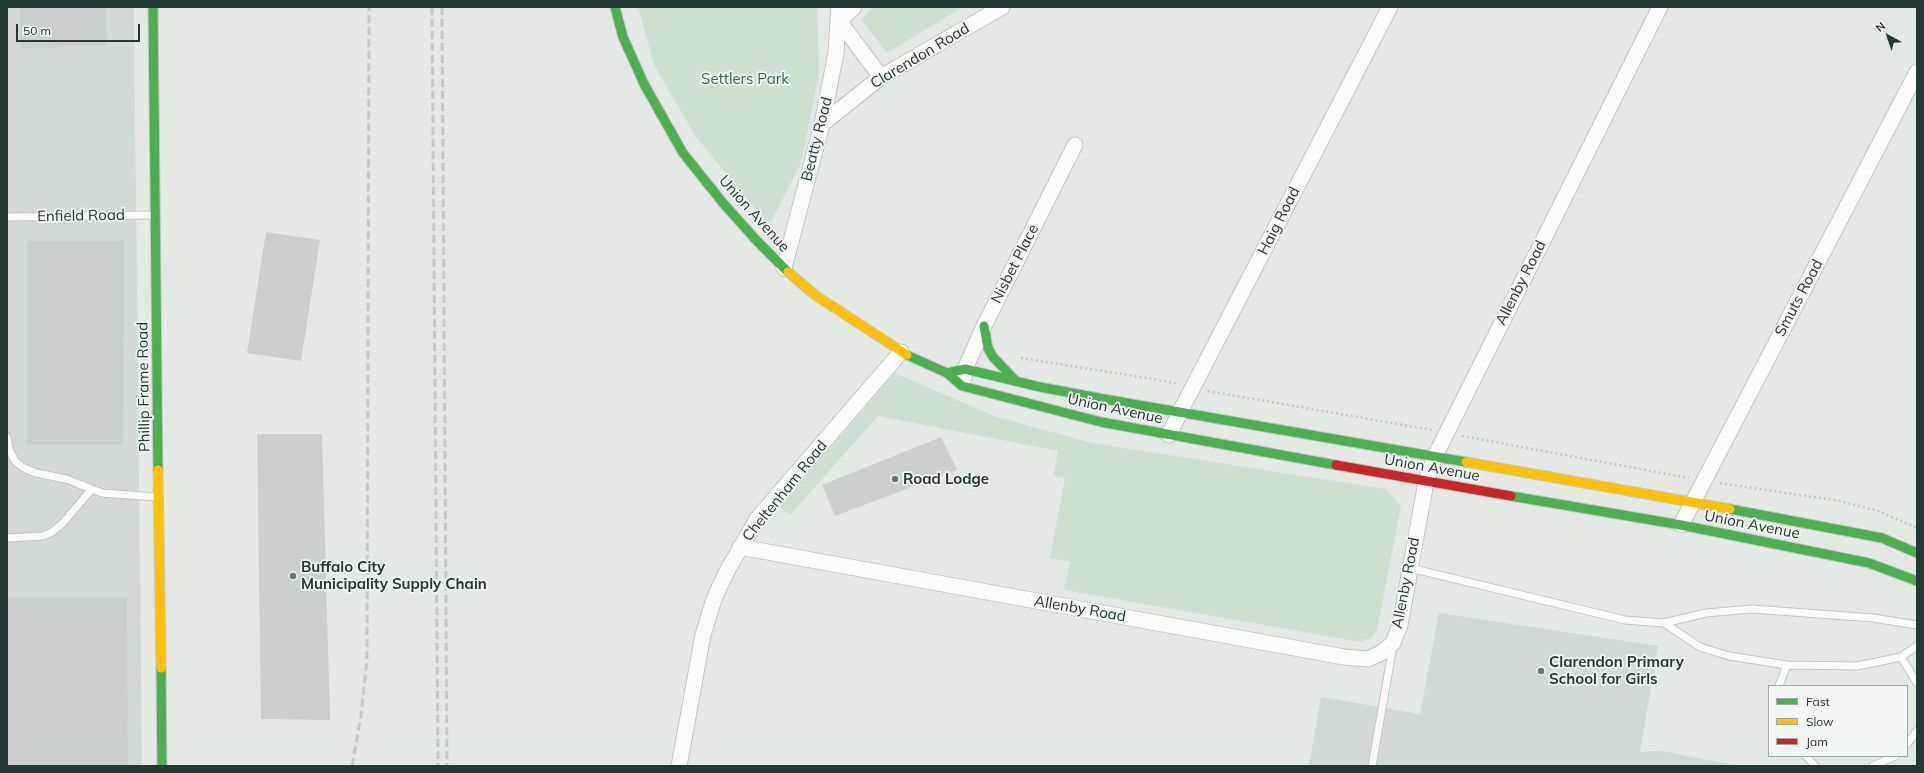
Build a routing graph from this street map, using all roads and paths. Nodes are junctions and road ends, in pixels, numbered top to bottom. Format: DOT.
graph roads {
  1 [pos="153,7"];
  2 [pos="615,7"];
  3 [pos="854,7"];
  4 [pos="1002,7"];
  5 [pos="1390,7"];
  6 [pos="1660,7"];
  7 [pos="839,14"];
  8 [pos="1917,72"];
  9 [pos="881,78"];
  10 [pos="822,124"];
  11 [pos="1075,145"];
  12 [pos="156,215"];
  13 [pos="7,217"];
  14 [pos="784,268"];
  15 [pos="984,326"];
  16 [pos="901,352"];
  17 [pos="965,369"];
  18 [pos="948,373"];
  19 [pos="1016,381"];
  20 [pos="962,386"];
  21 [pos="1180,412"];
  22 [pos="1169,436"];
  23 [pos="7,437"];
  24 [pos="1435,456"];
  25 [pos="1426,482"];
  26 [pos="91,490"];
  27 [pos="159,497"];
  28 [pos="1693,502"];
  29 [pos="1681,525"];
  30 [pos="7,538"];
  31 [pos="740,547"];
  32 [pos="1917,553"];
  33 [pos="1410,568"];
  34 [pos="1917,581"];
  35 [pos="1664,623"];
  36 [pos="1917,625"];
  37 [pos="1393,643"];
  38 [pos="1917,646"];
  39 [pos="1900,657"];
  40 [pos="1787,665"];
  41 [pos="1917,683"];
  42 [pos="1779,685"];
  43 [pos="1917,731"];
  44 [pos="1908,743"];
  45 [pos="1807,757"];
  46 [pos="1892,757"];
  47 [pos="162,766"];
  48 [pos="679,766"];
  49 [pos="1372,766"];
  50 [pos="1815,766"];
  51 [pos="1873,766"];
  1 -- 12 [label="main road, Phillip Frame Road"];
  2 -- 14 [label="main road, Union Avenue"];
  3 -- 7 [label="street"];
  4 -- 9 [label="street, Clarendon Road"];
  5 -- 21 [label="street, Haig Road"];
  6 -- 24 [label="street, Allenby Road"];
  7 -- 9 [label="street"];
  7 -- 10 [label="street, Beatty Road"];
  8 -- 28 [label="street, Smuts Road"];
  9 -- 10 [label="street, Clarendon Road"];
  10 -- 14 [label="street, Beatty Road"];
  11 -- 15 [label="street, Nisbet Place"];
  12 -- 13 [label="lane, Enfield Road"];
  12 -- 27 [label="main road, Phillip Frame Road"];
  14 -- 16 [label="main road, Union Avenue"];
  15 -- 17 [label="street, Nisbet Place"];
  15 -- 19 [label="main road"];
  16 -- 18 [label="main road, Union Avenue"];
  16 -- 31 [label="street, Cheltenham Road"];
  17 -- 18 [label="main road, Union Avenue"];
  17 -- 19 [label="main road, Union Avenue"];
  17 -- 20 [label="street, Nisbet Place"];
  18 -- 20 [label="main road, Union Avenue"];
  19 -- 21 [label="main road, Union Avenue"];
  20 -- 22 [label="main road, Union Avenue"];
  21 -- 22 [label="street, Haig Road"];
  21 -- 24 [label="main road, Union Avenue"];
  22 -- 25 [label="main road, Union Avenue"];
  23 -- 26 [label="lane"];
  24 -- 25 [label="street, Allenby Road"];
  24 -- 28 [label="main road, Union Avenue"];
  25 -- 29 [label="main road, Union Avenue"];
  25 -- 33 [label="street, Allenby Road"];
  26 -- 27 [label="lane"];
  26 -- 30 [label="lane"];
  27 -- 47 [label="main road, Phillip Frame Road"];
  28 -- 29 [label="street, Smuts Road"];
  28 -- 32 [label="main road, Union Avenue"];
  29 -- 34 [label="main road, Union Avenue"];
  31 -- 37 [label="street, Allenby Road"];
  31 -- 48 [label="street, Cheltenham Road"];
  33 -- 35 [label="lane"];
  33 -- 37 [label="street, Allenby Road"];
  35 -- 36 [label="lane"];
  35 -- 40 [label="lane"];
  37 -- 49 [label="lane"];
  38 -- 39 [label="lane"];
  39 -- 40 [label="lane"];
  39 -- 41 [label="lane"];
  40 -- 42 [label="lane"];
  43 -- 44 [label="lane"];
  45 -- 50 [label="lane"];
  46 -- 51 [label="lane"];
}
